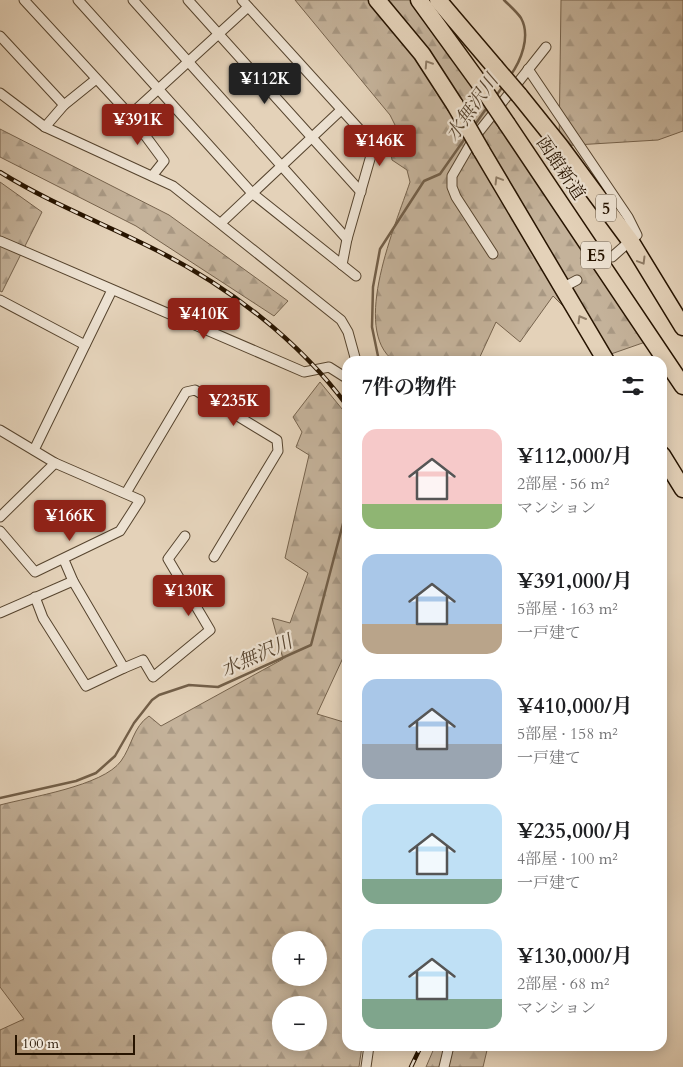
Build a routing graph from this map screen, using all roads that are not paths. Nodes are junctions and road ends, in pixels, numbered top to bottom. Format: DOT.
graph roads {
  1 [pos="24,0"];
  2 [pos="78,0"];
  3 [pos="133,0"];
  4 [pos="188,0"];
  5 [pos="377,0"];
  6 [pos="419,0"];
  7 [pos="438,0"];
  8 [pos="245,2"];
  9 [pos="218,34"];
  10 [pos="0,36"];
  11 [pos="546,46"];
  12 [pos="188,62"];
  13 [pos="528,69"];
  14 [pos="95,80"];
  15 [pos="157,90"];
  16 [pos="0,93"];
  17 [pos="64,105"];
  18 [pos="341,110"];
  19 [pos="130,116"];
  20 [pos="45,127"];
  21 [pos="311,138"];
  22 [pos="282,164"];
  23 [pos="152,176"];
  24 [pos="361,192"];
  25 [pos="252,193"];
  26 [pos="221,222"];
  27 [pos="347,239"];
  28 [pos="0,241"];
  29 [pos="631,242"];
  30 [pos="493,254"];
  31 [pos="612,257"];
  32 [pos="342,265"];
  33 [pos="356,276"];
  34 [pos="577,280"];
  35 [pos="562,288"];
  36 [pos="112,290"];
  37 [pos="0,300"];
  38 [pos="683,327"];
  39 [pos="85,346"];
  40 [pos="355,356"];
  41 [pos="603,356"];
  42 [pos="663,356"];
  43 [pos="667,362"];
  44 [pos="342,375"];
  45 [pos="683,386"];
  46 [pos="0,430"];
  47 [pos="34,450"];
  48 [pos="55,463"];
  49 [pos="667,463"];
  50 [pos="683,489"];
  51 [pos="126,493"];
  52 [pos="0,517"];
  53 [pos="0,531"];
  54 [pos="185,536"];
  55 [pos="214,558"];
  56 [pos="64,560"];
  57 [pos="73,581"];
  58 [pos="35,597"];
  59 [pos="0,612"];
  60 [pos="124,668"];
  61 [pos="368,1051"];
  62 [pos="448,1051"];
  63 [pos="366,1067"];
  64 [pos="444,1067"];
  1 -- 14 [label="street"];
  2 -- 15 [label="street"];
  3 -- 12 [label="street"];
  4 -- 9 [label="street"];
  35 -- 5 [label="highway, one-way, bridge"];
  6 -- 42 [label="highway, 函館新道 / E5, bridge"];
  7 -- 29 [label="highway, 函館新道 / 5, bridge"];
  8 -- 9 [label="street"];
  8 -- 18 [label="street"];
  9 -- 12 [label="street"];
  9 -- 21 [label="street"];
  10 -- 17 [label="street"];
  11 -- 13 [label="street"];
  12 -- 15 [label="street"];
  12 -- 22 [label="street"];
  13 -- 29 [label="street"];
  13 -- 30 [label="street"];
  14 -- 17 [label="street"];
  14 -- 19 [label="street"];
  15 -- 19 [label="street"];
  15 -- 25 [label="street"];
  16 -- 20 [label="street"];
  17 -- 20 [label="street"];
  18 -- 21 [label="street"];
  18 -- 24 [label="street"];
  19 -- 23 [label="street"];
  20 -- 23 [label="street"];
  21 -- 22 [label="street"];
  21 -- 24 [label="street"];
  22 -- 25 [label="street"];
  22 -- 27 [label="street"];
  23 -- 26 [label="street"];
  24 -- 27 [label="street"];
  25 -- 26 [label="street"];
  25 -- 32 [label="street"];
  26 -- 40 [label="street"];
  27 -- 32 [label="street"];
  28 -- 36 [label="street"];
  29 -- 31 [label="street"];
  29 -- 38 [label="highway, 函館新道 / 5, one-way"];
  32 -- 33 [label="street"];
  34 -- 35 [label="street"];
  41 -- 35 [label="highway, one-way"];
  36 -- 39 [label="street"];
  36 -- 44 [label="street"];
  37 -- 39 [label="street"];
  39 -- 47 [label="street"];
  43 -- 45 [label="highway, 函館新道 / E5, bridge"];
  46 -- 47 [label="street"];
  47 -- 48 [label="street"];
  48 -- 51 [label="street"];
  48 -- 52 [label="street"];
  49 -- 50 [label="highway"];
  51 -- 55 [label="street"];
  51 -- 56 [label="street"];
  53 -- 56 [label="street"];
  54 -- 60 [label="street"];
  56 -- 57 [label="street"];
  57 -- 58 [label="street"];
  57 -- 60 [label="street"];
  58 -- 59 [label="street"];
  58 -- 60 [label="street"];
  61 -- 63 [label="street"];
  62 -- 64 [label="street"];
}
